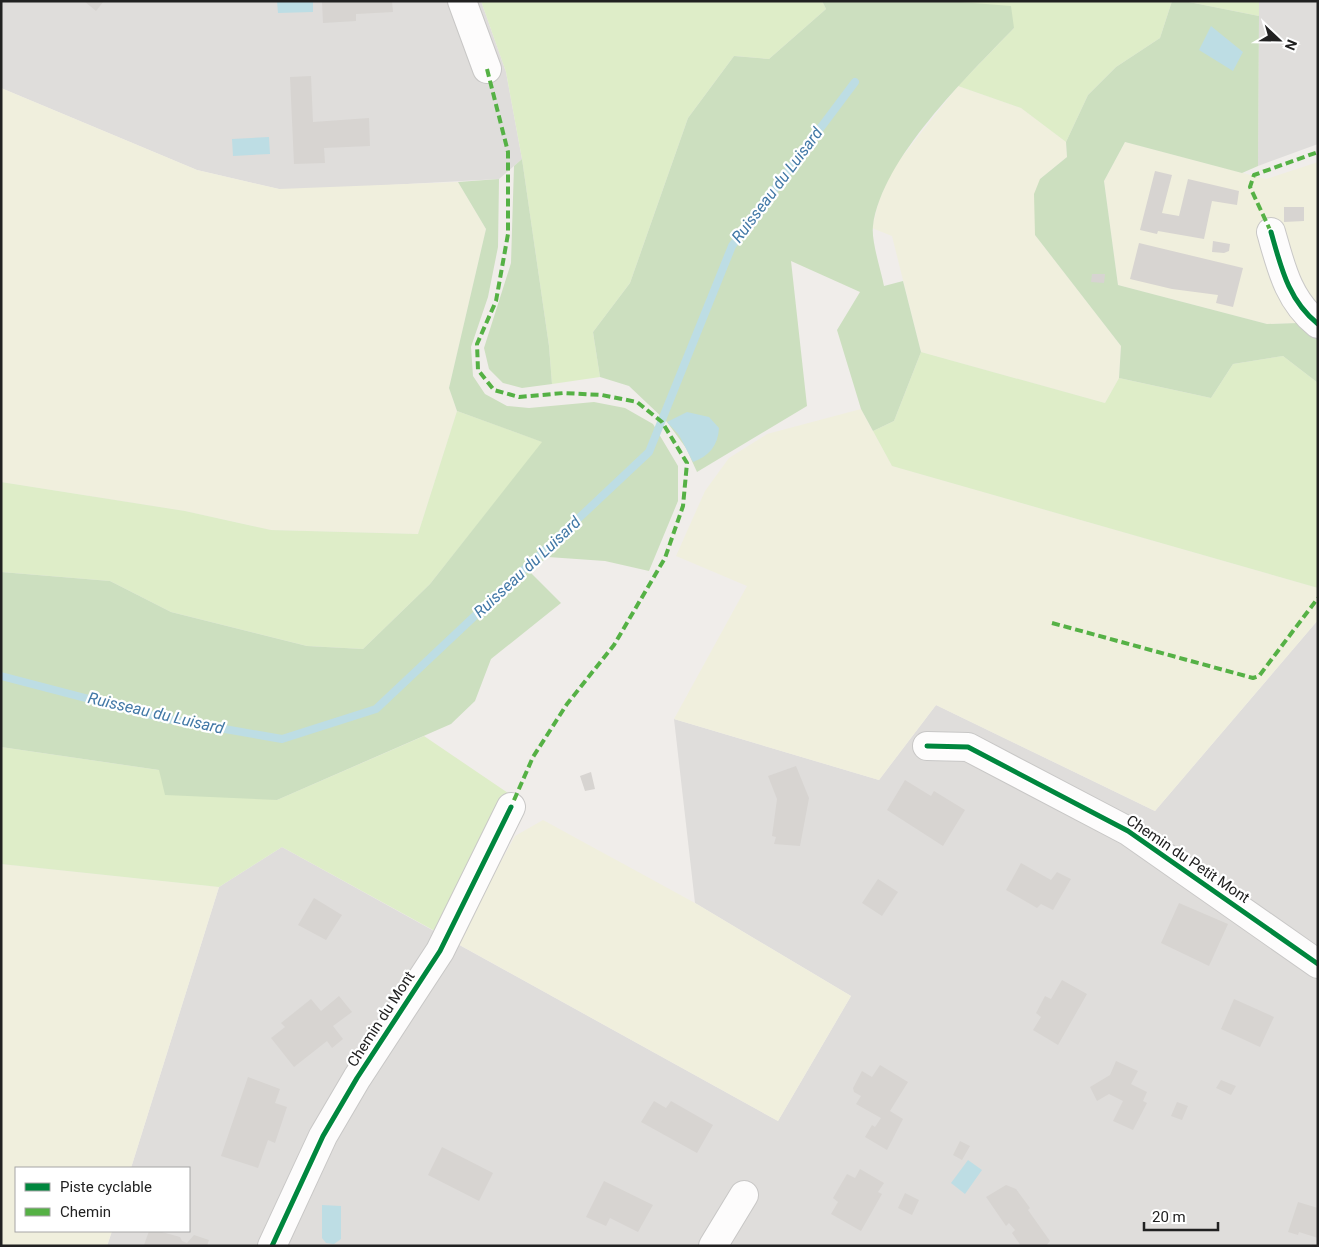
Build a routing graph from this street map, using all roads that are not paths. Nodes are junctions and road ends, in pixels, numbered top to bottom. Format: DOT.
graph roads {
  1 [pos="462,1"];
  2 [pos="487,69"];
  3 [pos="1271,232"];
  4 [pos="1318,324"];
  5 [pos="927,746"];
  6 [pos="511,807"];
  7 [pos="1318,964"];
  8 [pos="744,1195"];
  9 [pos="272,1246"];
  10 [pos="714,1246"];
  1 -- 2 [label="street"];
  3 -- 4 [label="street"];
  5 -- 7 [label="street, Chemin du Petit Mont"];
  6 -- 9 [label="street, Chemin du Mont"];
  8 -- 10 [label="street"];
}
